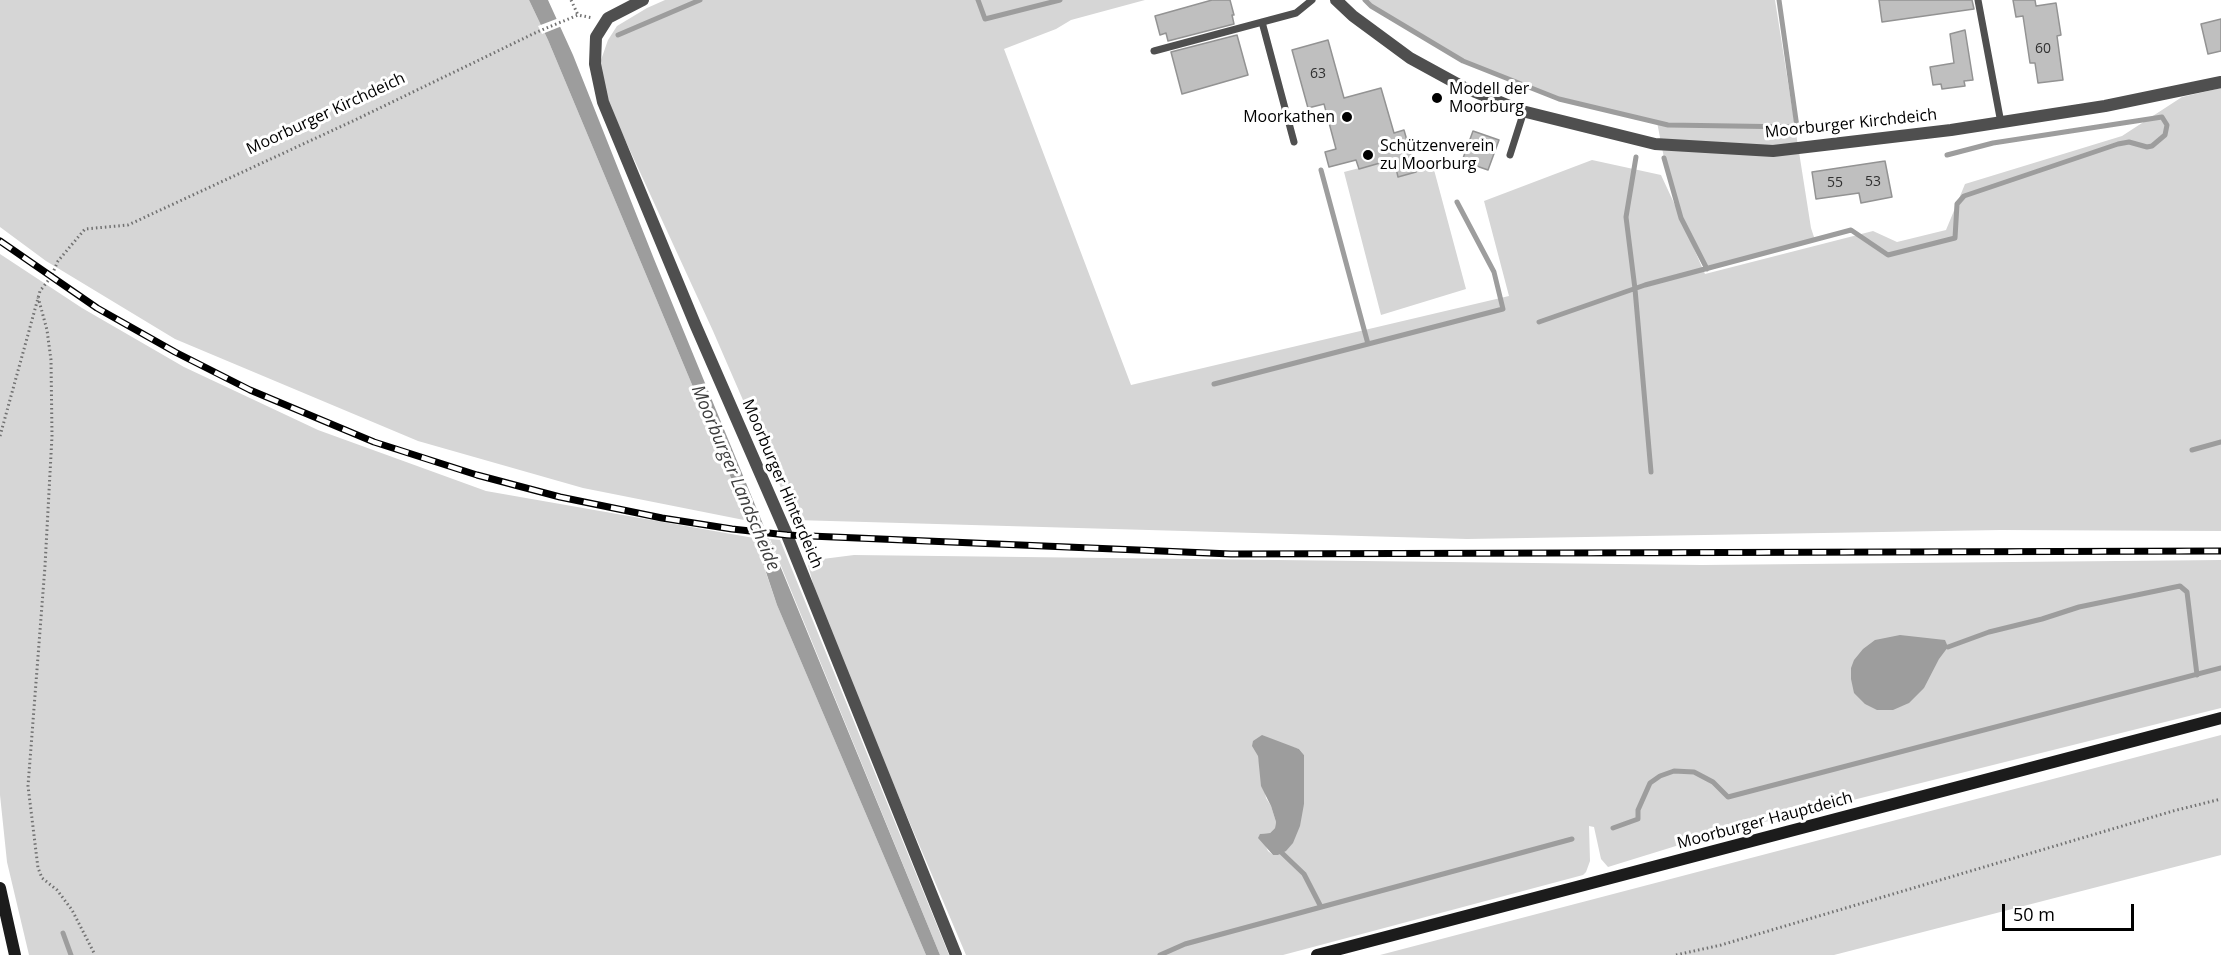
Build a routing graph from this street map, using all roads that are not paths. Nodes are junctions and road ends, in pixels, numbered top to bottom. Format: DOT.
graph roads {
  1 [pos="643,0"];
  2 [pos="1312,0"];
  3 [pos="1336,0"];
  4 [pos="1978,0"];
  5 [pos="1263,22"];
  6 [pos="1154,51"];
  7 [pos="2221,82"];
  8 [pos="1524,111"];
  9 [pos="2001,123"];
  10 [pos="1294,142"];
  11 [pos="1510,154"];
  12 [pos="2221,718"];
  13 [pos="0,888"];
  14 [pos="15,955"];
  15 [pos="956,955"];
  16 [pos="1317,955"];
  1 -- 15 [label="street, Moorburger Hinterdeich"];
  2 -- 5 [label="lane"];
  3 -- 8 [label="street, Moorburger Kirchdeich"];
  4 -- 9 [label="lane"];
  5 -- 6 [label="lane"];
  5 -- 10 [label="lane"];
  7 -- 9 [label="street, Moorburger Kirchdeich"];
  8 -- 9 [label="street, Moorburger Kirchdeich"];
  8 -- 11 [label="lane"];
  12 -- 16 [label="main road, Moorburger Hauptdeich"];
  13 -- 14 [label="main road"];
}
